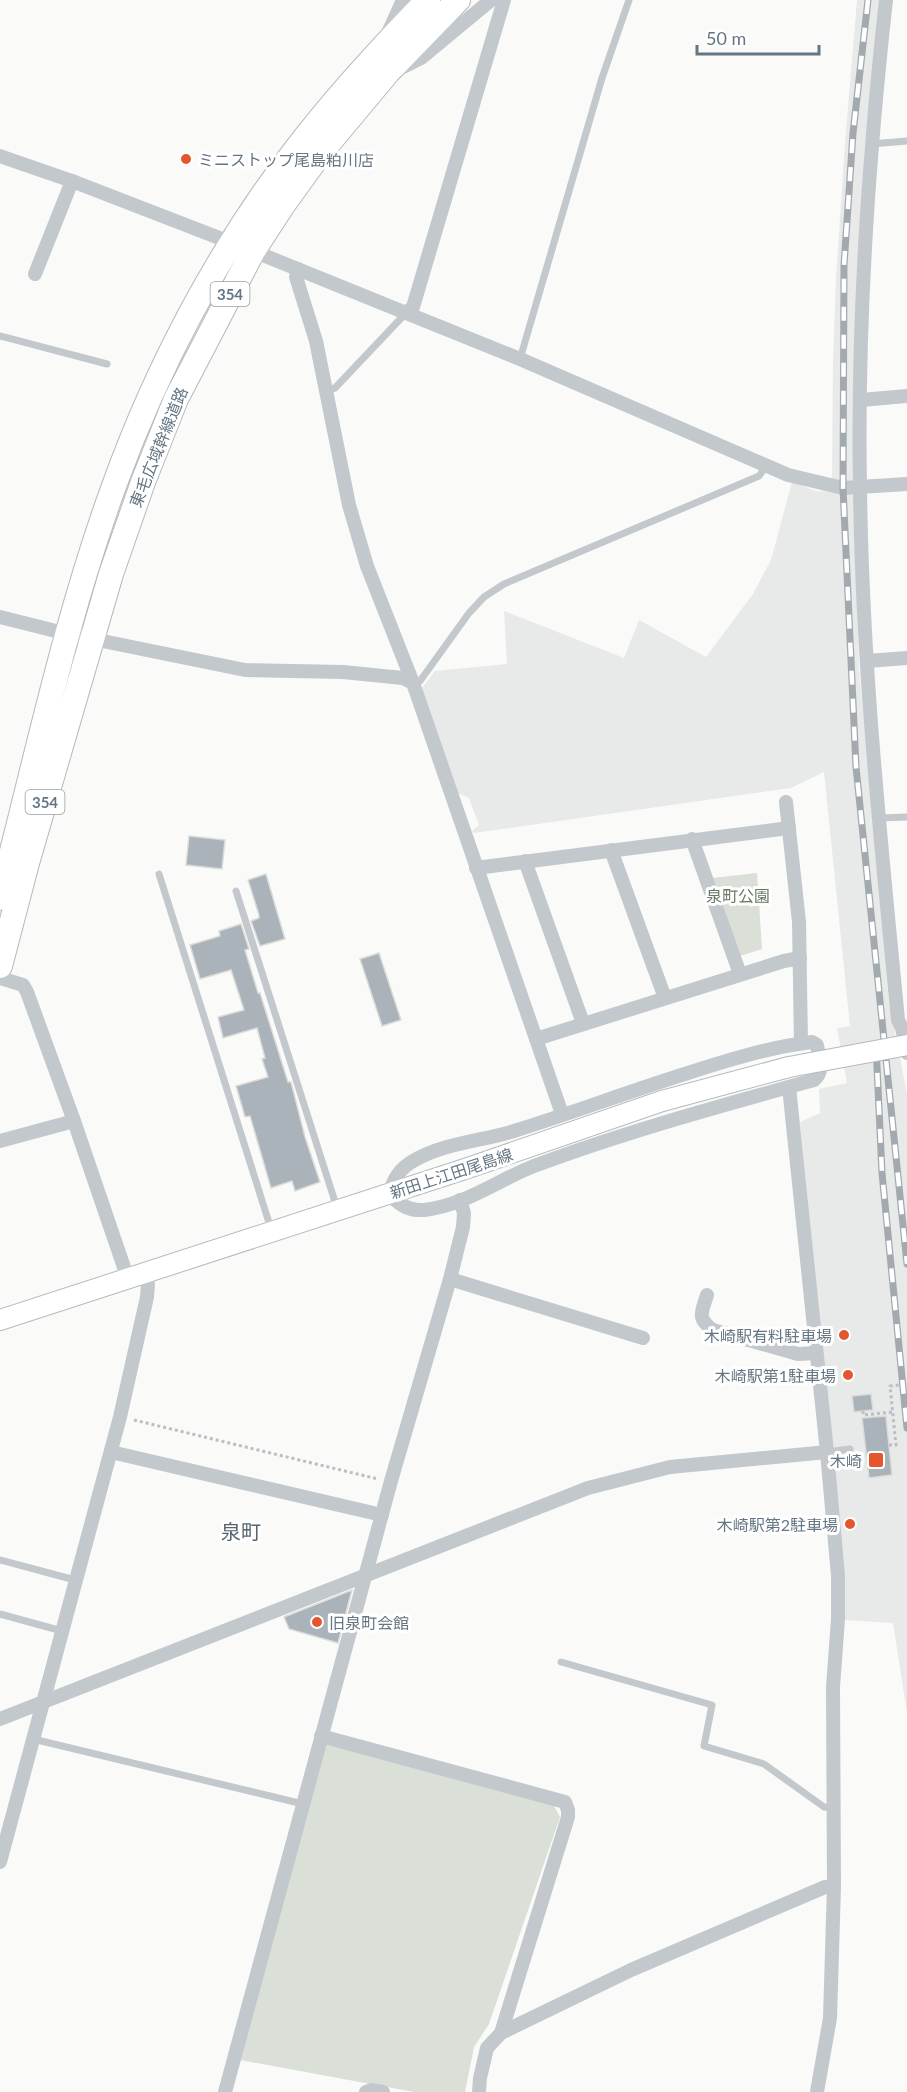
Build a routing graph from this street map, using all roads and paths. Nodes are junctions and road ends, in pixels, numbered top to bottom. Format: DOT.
graph roads {
  1 [pos="402,0"];
  2 [pos="428,0"];
  3 [pos="458,0"];
  4 [pos="491,0"];
  5 [pos="504,0"];
  6 [pos="628,0"];
  7 [pos="886,0"];
  8 [pos="381,48"];
  9 [pos="388,72"];
  10 [pos="907,141"];
  11 [pos="871,144"];
  12 [pos="0,156"];
  13 [pos="72,181"];
  14 [pos="243,247"];
  15 [pos="298,269"];
  16 [pos="35,274"];
  17 [pos="406,313"];
  18 [pos="0,336"];
  19 [pos="520,358"];
  20 [pos="107,364"];
  21 [pos="326,392"];
  22 [pos="907,396"];
  23 [pos="861,400"];
  24 [pos="767,465"];
  25 [pos="907,484"];
  26 [pos="860,487"];
  27 [pos="0,617"];
  28 [pos="68,634"];
  29 [pos="93,639"];
  30 [pos="907,658"];
  31 [pos="867,661"];
  32 [pos="413,683"];
  33 [pos="41,739"];
  34 [pos="786,802"];
  35 [pos="907,817"];
  36 [pos="879,818"];
  37 [pos="789,828"];
  38 [pos="8,834"];
  39 [pos="692,839"];
  40 [pos="611,850"];
  41 [pos="525,861"];
  42 [pos="476,868"];
  43 [pos="159,874"];
  44 [pos="236,891"];
  45 [pos="0,898"];
  46 [pos="800,958"];
  47 [pos="0,966"];
  48 [pos="740,974"];
  49 [pos="0,978"];
  50 [pos="665,998"];
  51 [pos="583,1023"];
  52 [pos="905,1034"];
  53 [pos="536,1039"];
  54 [pos="801,1044"];
  55 [pos="907,1055"];
  56 [pos="789,1087"];
  57 [pos="562,1114"];
  58 [pos="75,1121"];
  59 [pos="0,1141"];
  60 [pos="390,1193"];
  61 [pos="460,1200"];
  62 [pos="337,1209"];
  63 [pos="271,1230"];
  64 [pos="136,1276"];
  65 [pos="450,1279"];
  66 [pos="707,1294"];
  67 [pos="0,1320"];
  68 [pos="643,1338"];
  69 [pos="816,1353"];
  70 [pos="907,1384"];
  71 [pos="863,1411"];
  72 [pos="893,1412"];
  73 [pos="120,1417"];
  74 [pos="889,1445"];
  75 [pos="850,1449"];
  76 [pos="111,1452"];
  77 [pos="827,1452"];
  78 [pos="391,1481"];
  79 [pos="382,1515"];
  80 [pos="0,1560"];
  81 [pos="366,1574"];
  82 [pos="75,1580"];
  83 [pos="0,1614"];
  84 [pos="62,1631"];
  85 [pos="561,1662"];
  86 [pos="44,1702"];
  87 [pos="0,1719"];
  88 [pos="321,1736"];
  89 [pos="33,1739"];
  90 [pos="303,1804"];
  91 [pos="833,1808"];
  92 [pos="0,1862"];
  93 [pos="834,1886"];
  94 [pos="501,2033"];
  95 [pos="225,2092"];
  96 [pos="366,2092"];
  97 [pos="383,2092"];
  98 [pos="479,2092"];
  99 [pos="817,2092"];
  1 -- 8 [label="street"];
  2 -- 8 [label="highway, 東毛広域幹線道路 / 354"];
  3 -- 9 [label="highway, 東毛広域幹線道路 / 354"];
  4 -- 9 [label="street"];
  5 -- 17 [label="street"];
  6 -- 19 [label="lane"];
  7 -- 11 [label="street"];
  8 -- 14 [label="highway, 東毛広域幹線道路 / 354"];
  9 -- 14 [label="highway, 東毛広域幹線道路 / 354"];
  10 -- 11 [label="lane"];
  11 -- 23 [label="street"];
  12 -- 13 [label="street"];
  13 -- 14 [label="street"];
  13 -- 16 [label="street"];
  14 -- 15 [label="street"];
  14 -- 28 [label="highway, 東毛広域幹線道路 / 354"];
  14 -- 29 [label="highway, 東毛広域幹線道路 / 354"];
  15 -- 17 [label="street"];
  15 -- 21 [label="street"];
  17 -- 19 [label="street"];
  17 -- 21 [label="lane"];
  18 -- 20 [label="lane"];
  19 -- 24 [label="street"];
  21 -- 32 [label="street"];
  22 -- 23 [label="street"];
  23 -- 26 [label="street"];
  24 -- 26 [label="street"];
  24 -- 32 [label="lane"];
  25 -- 26 [label="street"];
  26 -- 31 [label="street"];
  27 -- 28 [label="street"];
  28 -- 29 [label="street"];
  28 -- 33 [label="highway, 東毛広域幹線道路 / 354"];
  29 -- 32 [label="street"];
  29 -- 33 [label="highway"];
  29 -- 47 [label="highway, 東毛広域幹線道路 / 354"];
  30 -- 31 [label="street"];
  31 -- 36 [label="street"];
  32 -- 42 [label="street"];
  33 -- 38 [label="highway, 東毛広域幹線道路 / 354"];
  34 -- 37 [label="street"];
  35 -- 36 [label="lane"];
  36 -- 52 [label="street"];
  37 -- 39 [label="street"];
  37 -- 46 [label="street"];
  38 -- 45 [label="highway, 東毛広域幹線道路 / 354"];
  39 -- 40 [label="street"];
  39 -- 48 [label="street"];
  40 -- 41 [label="street"];
  40 -- 50 [label="street"];
  41 -- 42 [label="street"];
  41 -- 51 [label="street"];
  42 -- 53 [label="street"];
  43 -- 63 [label="lane"];
  44 -- 62 [label="lane"];
  46 -- 48 [label="street"];
  46 -- 54 [label="street"];
  48 -- 50 [label="street"];
  49 -- 58 [label="street"];
  50 -- 51 [label="street"];
  51 -- 53 [label="street"];
  52 -- 55 [label="street"];
  52 -- 60 [label="main road, 新田上江田尾島線, bridge"];
  53 -- 57 [label="street"];
  54 -- 56 [label="street"];
  54 -- 57 [label="street"];
  56 -- 61 [label="street"];
  56 -- 69 [label="street"];
  57 -- 60 [label="street"];
  58 -- 59 [label="street"];
  58 -- 64 [label="street"];
  60 -- 61 [label="street"];
  60 -- 62 [label="main road, 新田上江田尾島線"];
  61 -- 65 [label="street"];
  62 -- 63 [label="main road, 新田上江田尾島線"];
  63 -- 64 [label="main road, 新田上江田尾島線"];
  64 -- 67 [label="main road, 新田上江田尾島線"];
  64 -- 73 [label="street"];
  65 -- 68 [label="street"];
  65 -- 78 [label="street"];
  66 -- 69 [label="street"];
  69 -- 77 [label="street"];
  70 -- 72 [label="path"];
  71 -- 72 [label="path"];
  72 -- 74 [label="path"];
  73 -- 76 [label="street"];
  73 -- 78 [label="path"];
  75 -- 77 [label="lane"];
  76 -- 79 [label="street"];
  76 -- 82 [label="street"];
  77 -- 81 [label="street"];
  77 -- 91 [label="street"];
  78 -- 79 [label="street"];
  79 -- 81 [label="street"];
  80 -- 82 [label="lane"];
  81 -- 86 [label="street"];
  81 -- 88 [label="street"];
  82 -- 84 [label="street"];
  83 -- 84 [label="lane"];
  84 -- 86 [label="street"];
  85 -- 91 [label="lane"];
  86 -- 87 [label="street"];
  86 -- 89 [label="street"];
  88 -- 90 [label="street"];
  88 -- 94 [label="street"];
  89 -- 90 [label="lane"];
  89 -- 92 [label="street"];
  90 -- 95 [label="street"];
  91 -- 93 [label="street"];
  93 -- 94 [label="street"];
  93 -- 99 [label="street"];
  94 -- 98 [label="street"];
  96 -- 97 [label="street"];
}
